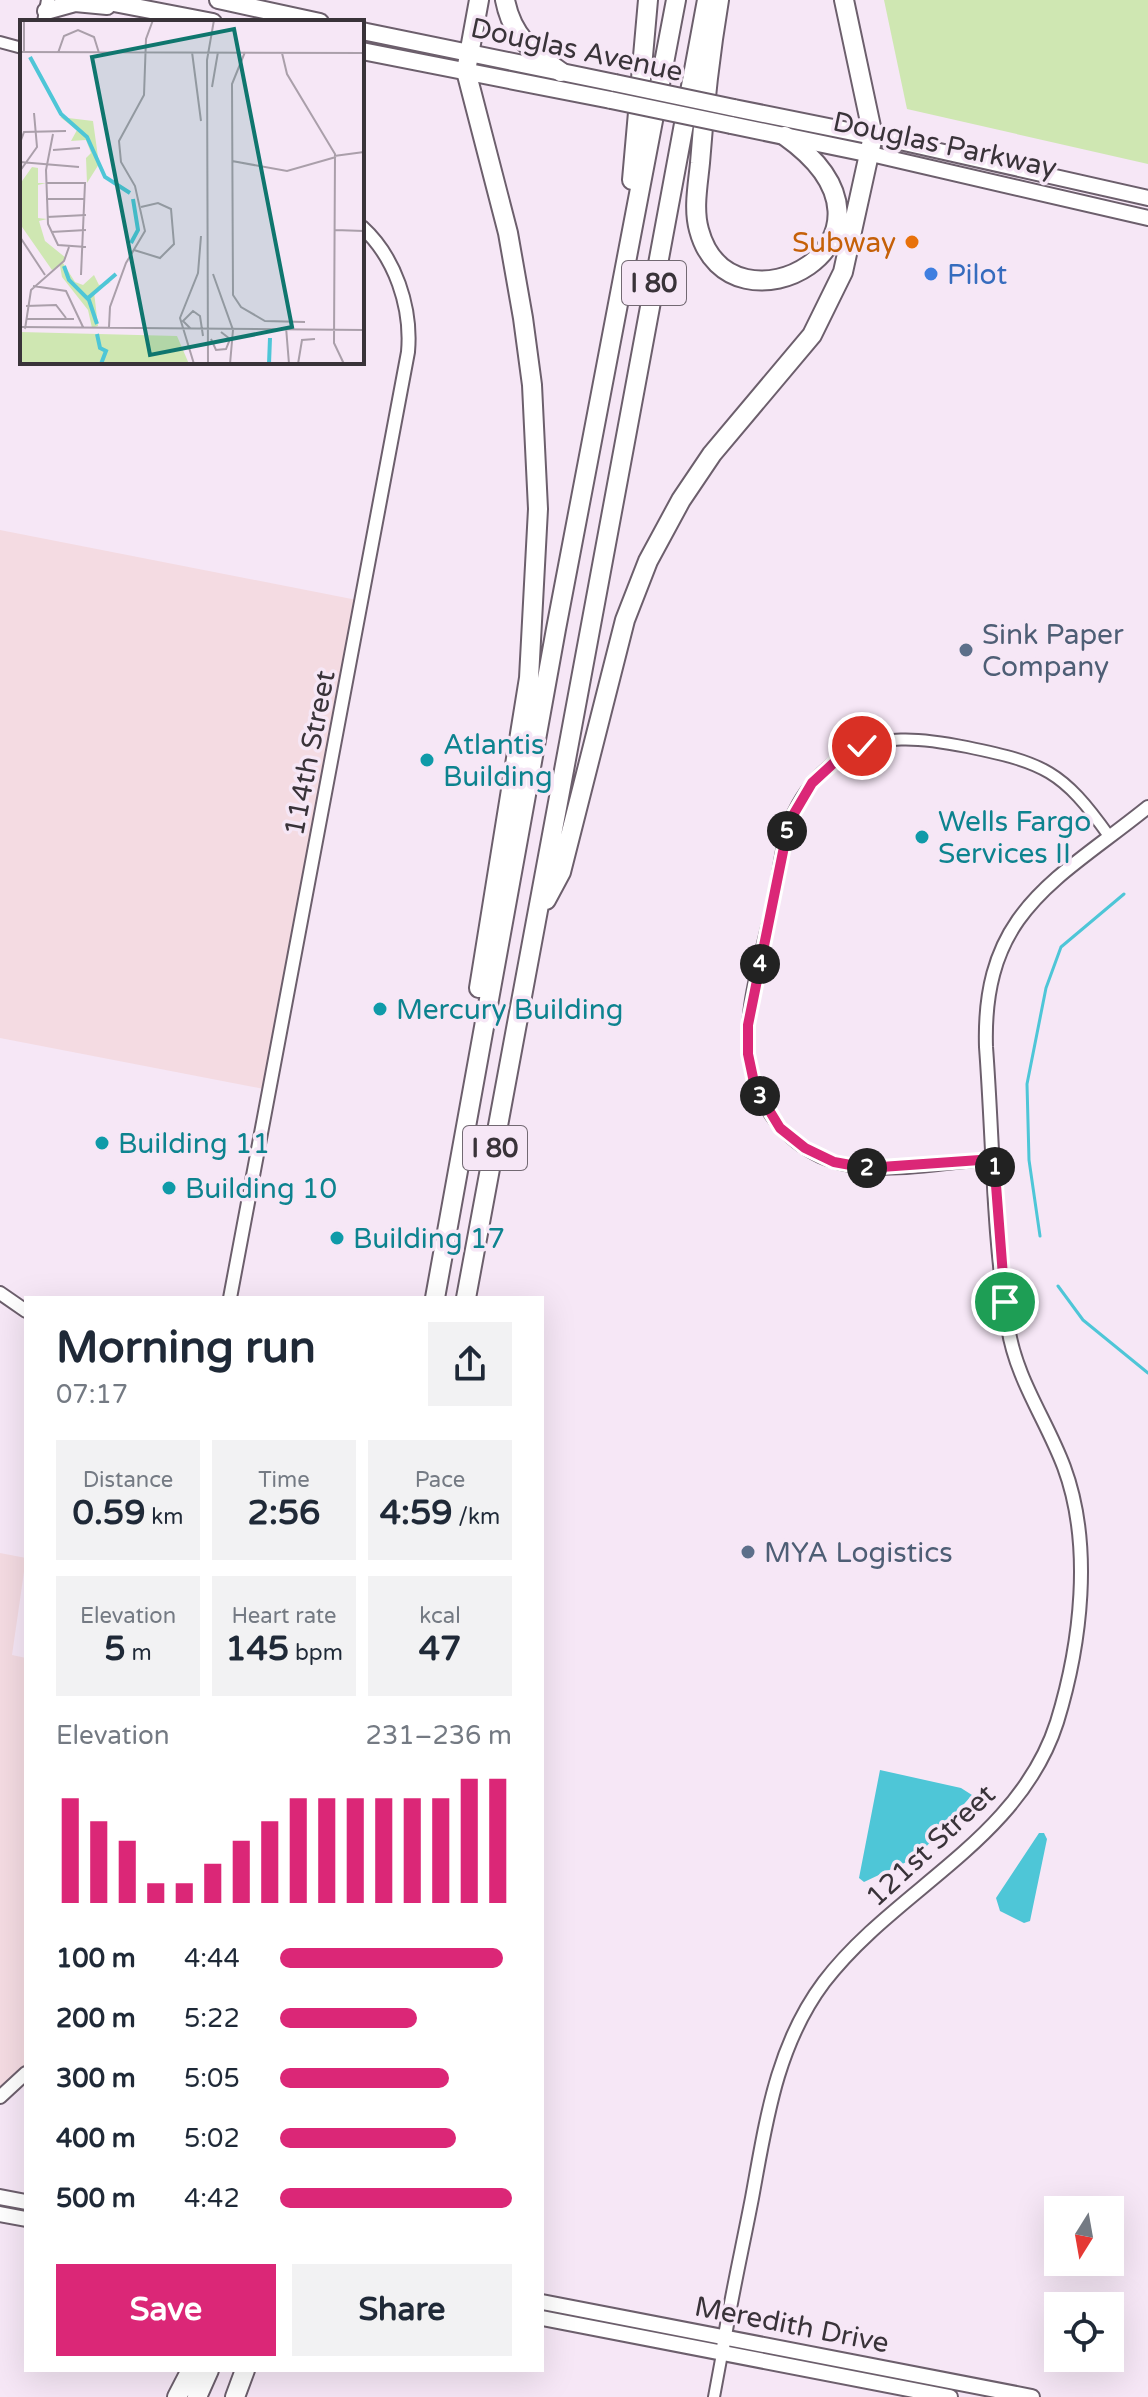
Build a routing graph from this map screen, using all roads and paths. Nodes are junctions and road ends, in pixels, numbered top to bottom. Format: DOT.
graph roads {
  1 [pos="98,0"];
  2 [pos="218,0"];
  3 [pos="479,0"];
  4 [pos="505,0"];
  5 [pos="648,0"];
  6 [pos="676,0"];
  7 [pos="707,0"];
  8 [pos="719,0"];
  9 [pos="844,0"];
  10 [pos="117,4"];
  11 [pos="46,11"];
  12 [pos="202,20"];
  13 [pos="311,20"];
  14 [pos="364,32"];
  15 [pos="0,42"];
  16 [pos="20,47"];
  17 [pos="364,51"];
  18 [pos="468,62"];
  19 [pos="561,72"];
  20 [pos="613,92"];
  21 [pos="733,116"];
  22 [pos="785,136"];
  23 [pos="872,145"];
  24 [pos="1148,198"];
  25 [pos="1148,218"];
  26 [pos="364,229"];
  27 [pos="615,330"];
  28 [pos="1148,807"];
  29 [pos="1109,836"];
  30 [pos="539,913"];
  31 [pos="994,1159"];
  32 [pos="444,1254"];
  33 [pos="0,1293"];
  34 [pos="230,1296"];
  35 [pos="435,1296"];
  36 [pos="466,1296"];
  37 [pos="20,1300"];
  38 [pos="24,2075"];
  39 [pos="0,2097"];
  40 [pos="0,2197"];
  41 [pos="24,2202"];
  42 [pos="0,2214"];
  43 [pos="24,2219"];
  44 [pos="544,2302"];
  45 [pos="544,2318"];
  46 [pos="725,2337"];
  47 [pos="722,2354"];
  48 [pos="190,2372"];
  49 [pos="208,2372"];
  50 [pos="244,2372"];
  51 [pos="177,2397"];
  52 [pos="197,2397"];
  53 [pos="235,2397"];
  54 [pos="714,2397"];
  55 [pos="950,2397"];
  56 [pos="1032,2397"];
  1 -- 10 [label="main road"];
  2 -- 13 [label="main road"];
  3 -- 18 [label="highway"];
  4 -- 19 [label="highway"];
  5 -- 27 [label="highway"];
  6 -- 27 [label="highway, I 80"];
  7 -- 30 [label="highway, I 80"];
  8 -- 22 [label="highway"];
  9 -- 23 [label="highway"];
  10 -- 11 [label="main road"];
  10 -- 12 [label="main road"];
  14 -- 18 [label="main road, Douglas Avenue"];
  15 -- 16 [label="street"];
  17 -- 18 [label="main road, Douglas Avenue"];
  18 -- 19 [label="main road, Douglas Avenue"];
  18 -- 20 [label="main road, Douglas Avenue"];
  18 -- 32 [label="highway"];
  19 -- 20 [label="main road, Douglas Avenue"];
  20 -- 21 [label="main road, Douglas Avenue, bridge"];
  21 -- 22 [label="main road, Douglas Parkway"];
  21 -- 23 [label="main road, Douglas Parkway"];
  22 -- 23 [label="main road, Douglas Parkway"];
  23 -- 24 [label="main road, Douglas Parkway"];
  23 -- 25 [label="main road, Douglas Parkway"];
  23 -- 30 [label="highway"];
  26 -- 34 [label="street, 114th Street"];
  27 -- 32 [label="highway, I 80"];
  28 -- 29 [label="street, 121st Street"];
  29 -- 31 [label="street, 121st Street"];
  29 -- 31 [label="street"];
  30 -- 36 [label="highway, I 80"];
  31 -- 46 [label="street, 121st Street"];
  32 -- 35 [label="highway, I 80"];
  33 -- 37 [label="street"];
  38 -- 39 [label="street"];
  40 -- 41 [label="main road"];
  42 -- 43 [label="main road"];
  44 -- 46 [label="main road, Meredith Drive"];
  45 -- 47 [label="main road, Meredith Drive"];
  46 -- 47 [label="street, 121st Street"];
  46 -- 56 [label="main road, Meredith Drive"];
  47 -- 54 [label="street, 121st Street"];
  47 -- 55 [label="main road, Meredith Drive"];
  48 -- 51 [label="highway"];
  49 -- 52 [label="highway"];
  50 -- 53 [label="highway"];
}
